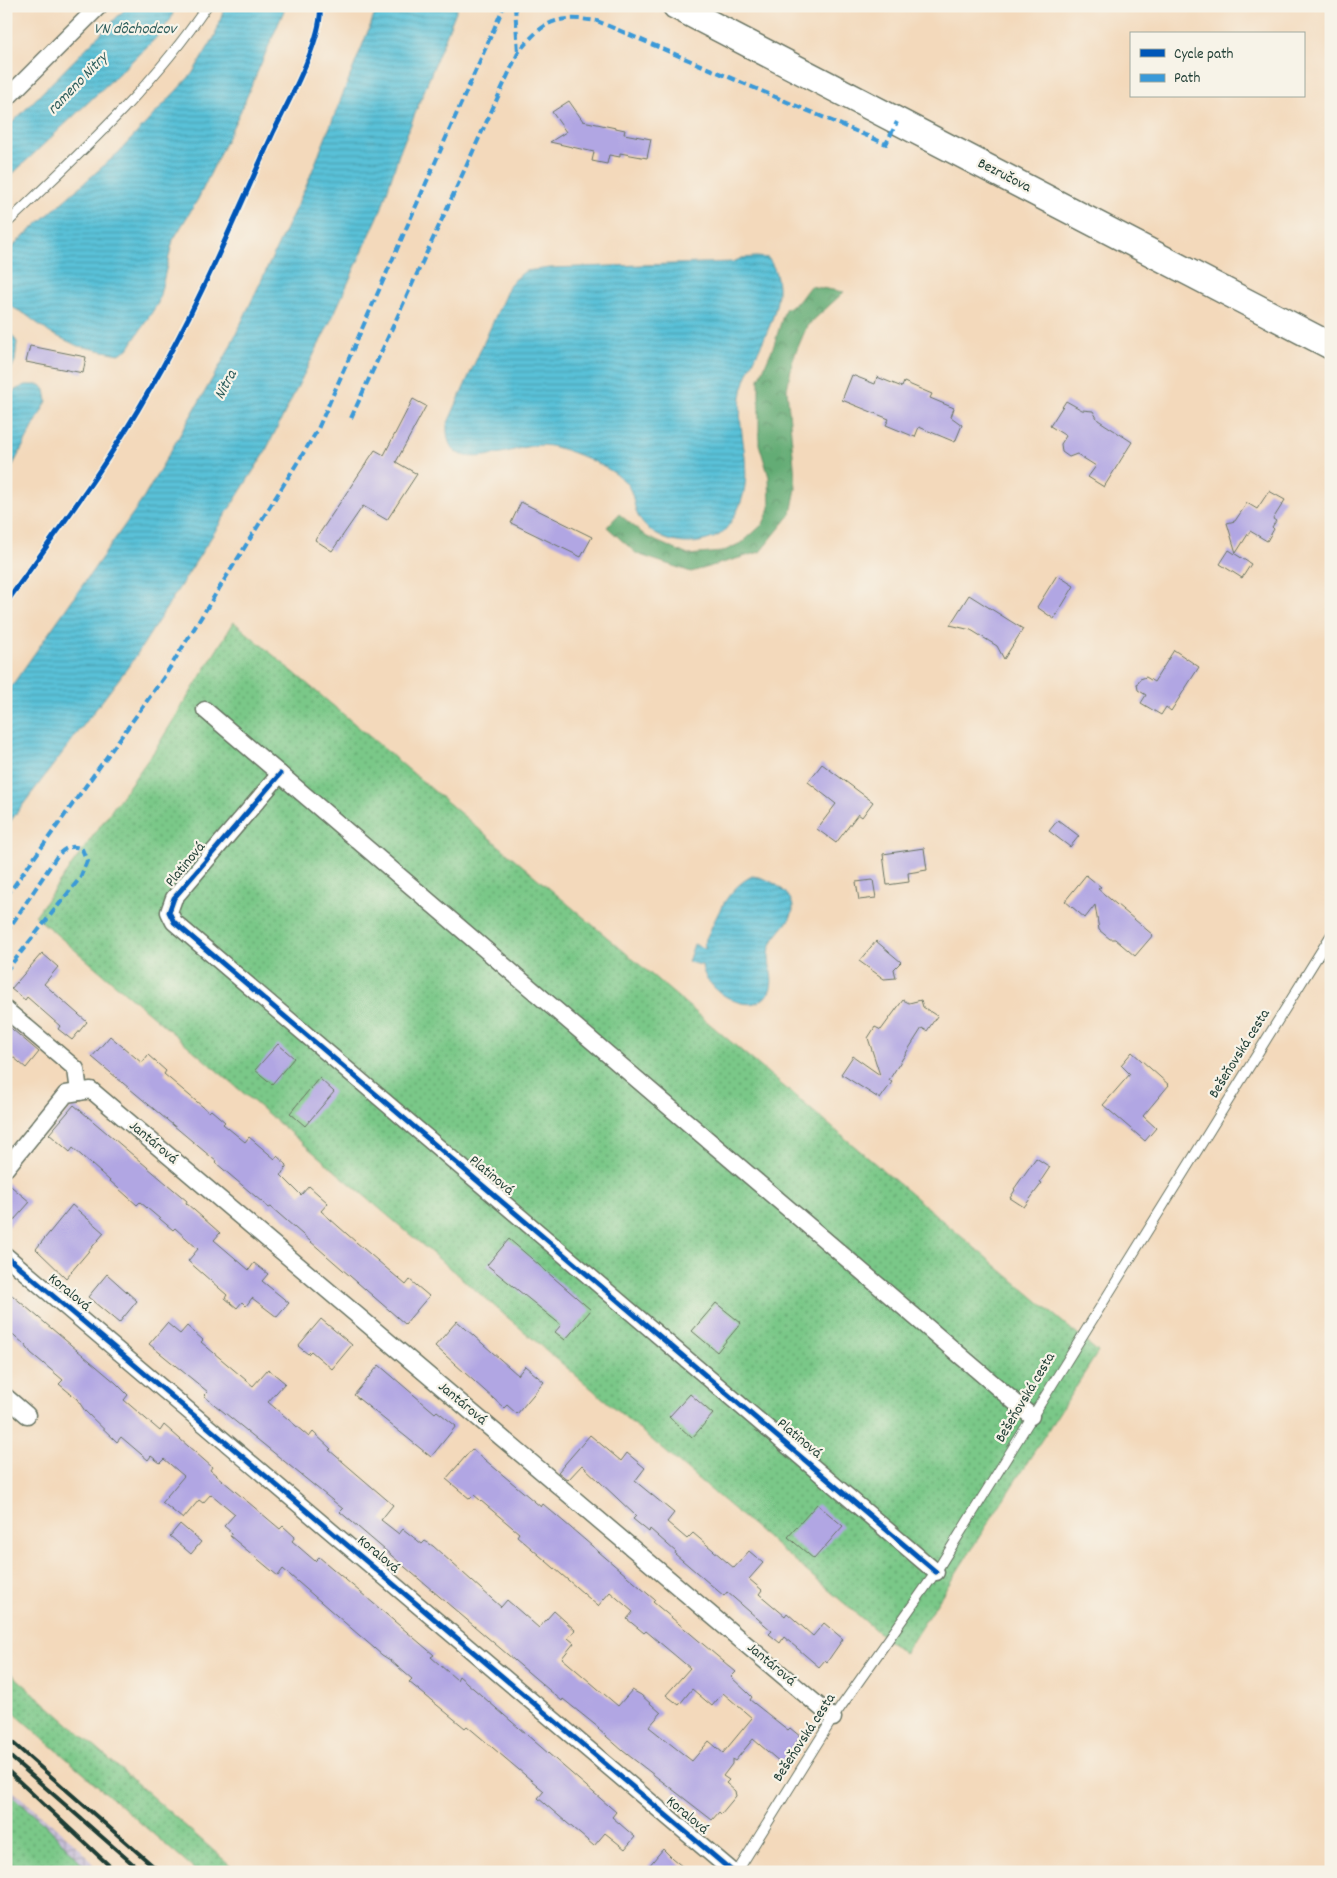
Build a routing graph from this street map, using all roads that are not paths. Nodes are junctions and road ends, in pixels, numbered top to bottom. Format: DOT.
graph roads {
  1 [pos="99,6"];
  2 [pos="207,6"];
  3 [pos="676,6"];
  4 [pos="6,99"];
  5 [pos="6,224"];
  6 [pos="1331,346"];
  7 [pos="205,710"];
  8 [pos="280,774"];
  9 [pos="1331,935"];
  10 [pos="6,1010"];
  11 [pos="85,1091"];
  12 [pos="6,1168"];
  13 [pos="6,1256"];
  14 [pos="6,1397"];
  15 [pos="27,1415"];
  16 [pos="1031,1416"];
  17 [pos="936,1572"];
  18 [pos="833,1718"];
  19 [pos="733,1872"];
  20 [pos="738,1872"];
  1 -- 4 [label="street"];
  2 -- 5 [label="lane"];
  3 -- 6 [label="main road, Bezručova"];
  7 -- 8 [label="street"];
  8 -- 16 [label="street"];
  8 -- 17 [label="street, Platinová"];
  9 -- 16 [label="lane, Bešeňovská cesta"];
  10 -- 11 [label="street"];
  11 -- 12 [label="street"];
  11 -- 18 [label="street, Jantárová"];
  13 -- 19 [label="street, Koralová"];
  14 -- 15 [label="street"];
  16 -- 17 [label="lane, Bešeňovská cesta"];
  17 -- 18 [label="lane, Bešeňovská cesta"];
  18 -- 20 [label="lane, Bešeňovská cesta"];
}
